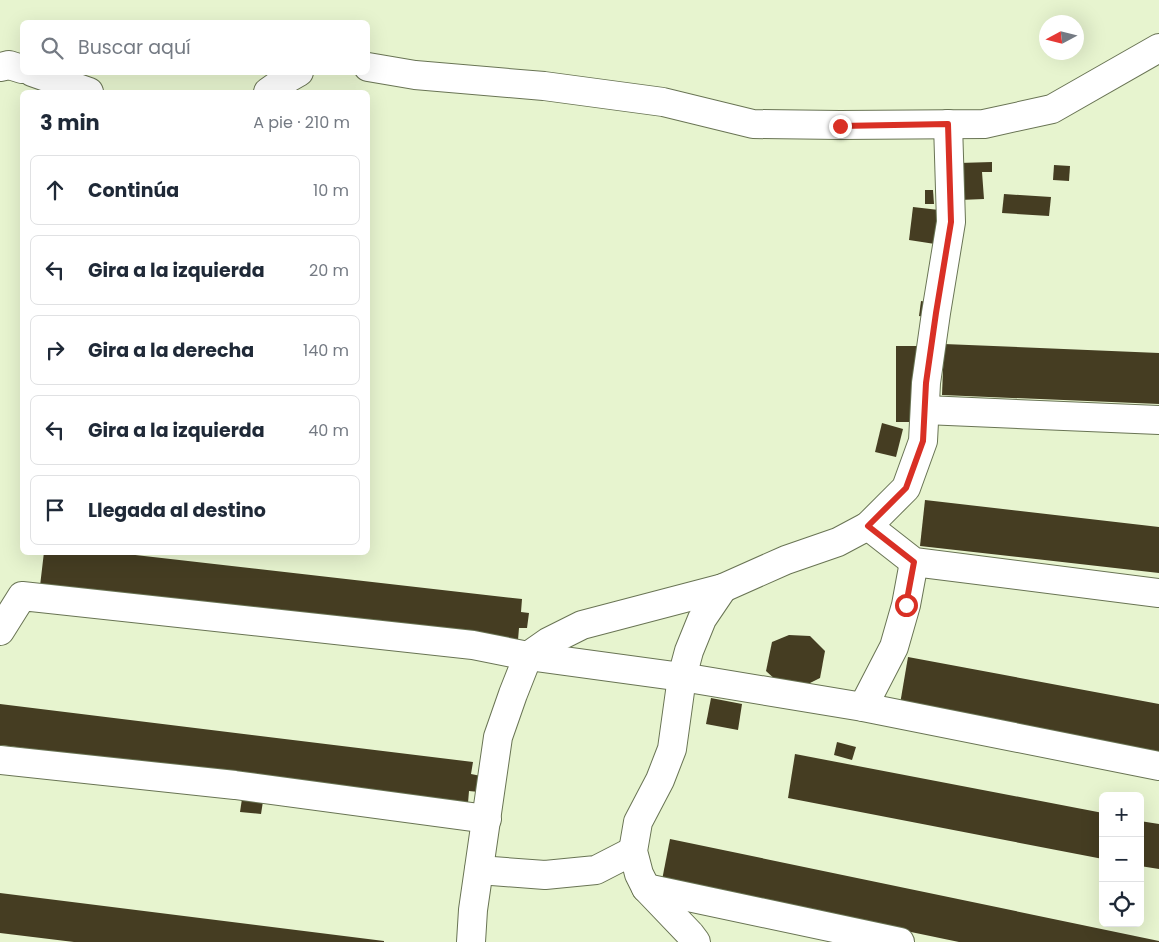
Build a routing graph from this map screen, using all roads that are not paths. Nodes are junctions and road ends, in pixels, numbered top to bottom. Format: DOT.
graph roads {
  1 [pos="1159,48"];
  2 [pos="0,67"];
  3 [pos="370,67"];
  4 [pos="20,68"];
  5 [pos="41,75"];
  6 [pos="294,75"];
  7 [pos="83,90"];
  8 [pos="271,90"];
  9 [pos="948,124"];
  10 [pos="925,410"];
  11 [pos="1159,420"];
  12 [pos="868,526"];
  13 [pos="914,562"];
  14 [pos="723,588"];
  15 [pos="1159,593"];
  16 [pos="0,632"];
  17 [pos="528,656"];
  18 [pos="682,677"];
  19 [pos="863,708"];
  20 [pos="0,760"];
  21 [pos="1159,766"];
  22 [pos="486,819"];
  23 [pos="633,851"];
  24 [pos="479,870"];
  25 [pos="646,888"];
  26 [pos="471,942"];
  27 [pos="696,942"];
  28 [pos="900,942"];
  1 -- 9 [label="street"];
  2 -- 4 [label="street"];
  3 -- 9 [label="street"];
  5 -- 7 [label="street"];
  6 -- 8 [label="street"];
  9 -- 10 [label="street"];
  10 -- 11 [label="street"];
  10 -- 12 [label="street"];
  12 -- 13 [label="street"];
  12 -- 14 [label="street"];
  13 -- 15 [label="street"];
  13 -- 19 [label="street"];
  14 -- 17 [label="street"];
  14 -- 18 [label="street"];
  16 -- 17 [label="street"];
  17 -- 18 [label="street"];
  17 -- 22 [label="street"];
  18 -- 19 [label="street"];
  18 -- 23 [label="street"];
  19 -- 21 [label="street"];
  20 -- 22 [label="street"];
  22 -- 24 [label="street"];
  23 -- 24 [label="street"];
  23 -- 25 [label="street"];
  24 -- 26 [label="street"];
  25 -- 27 [label="street"];
  25 -- 28 [label="street"];
}
